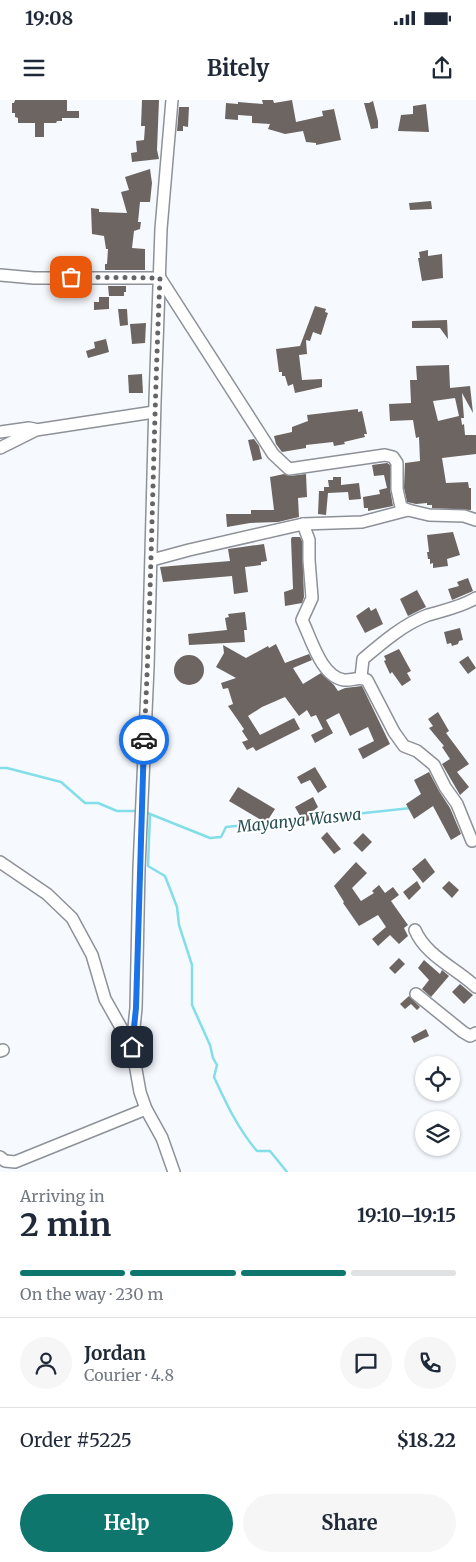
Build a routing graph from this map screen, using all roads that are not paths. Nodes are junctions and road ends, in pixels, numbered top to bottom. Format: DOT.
graph roads {
  1 [pos="172,100"];
  2 [pos="0,275"];
  3 [pos="160,278"];
  4 [pos="154,412"];
  5 [pos="36,430"];
  6 [pos="0,432"];
  7 [pos="0,448"];
  8 [pos="408,510"];
  9 [pos="476,520"];
  10 [pos="303,524"];
  11 [pos="152,560"];
  12 [pos="476,598"];
  13 [pos="361,677"];
  14 [pos="472,841"];
  15 [pos="0,862"];
  16 [pos="415,930"];
  17 [pos="476,987"];
  18 [pos="416,994"];
  19 [pos="476,1033"];
  20 [pos="132,1047"];
  21 [pos="146,1109"];
  22 [pos="4,1164"];
  23 [pos="174,1172"];
  1 -- 3 [label="street"];
  2 -- 3 [label="street"];
  3 -- 4 [label="street"];
  3 -- 8 [label="street"];
  4 -- 5 [label="street"];
  4 -- 11 [label="street"];
  5 -- 6 [label="street"];
  5 -- 7 [label="street"];
  8 -- 9 [label="street"];
  8 -- 10 [label="street"];
  10 -- 11 [label="street"];
  10 -- 13 [label="street"];
  11 -- 20 [label="street"];
  12 -- 13 [label="street"];
  13 -- 14 [label="street"];
  15 -- 20 [label="street"];
  16 -- 17 [label="street"];
  18 -- 19 [label="street"];
  20 -- 21 [label="street"];
  21 -- 22 [label="street"];
  21 -- 23 [label="street"];
}
